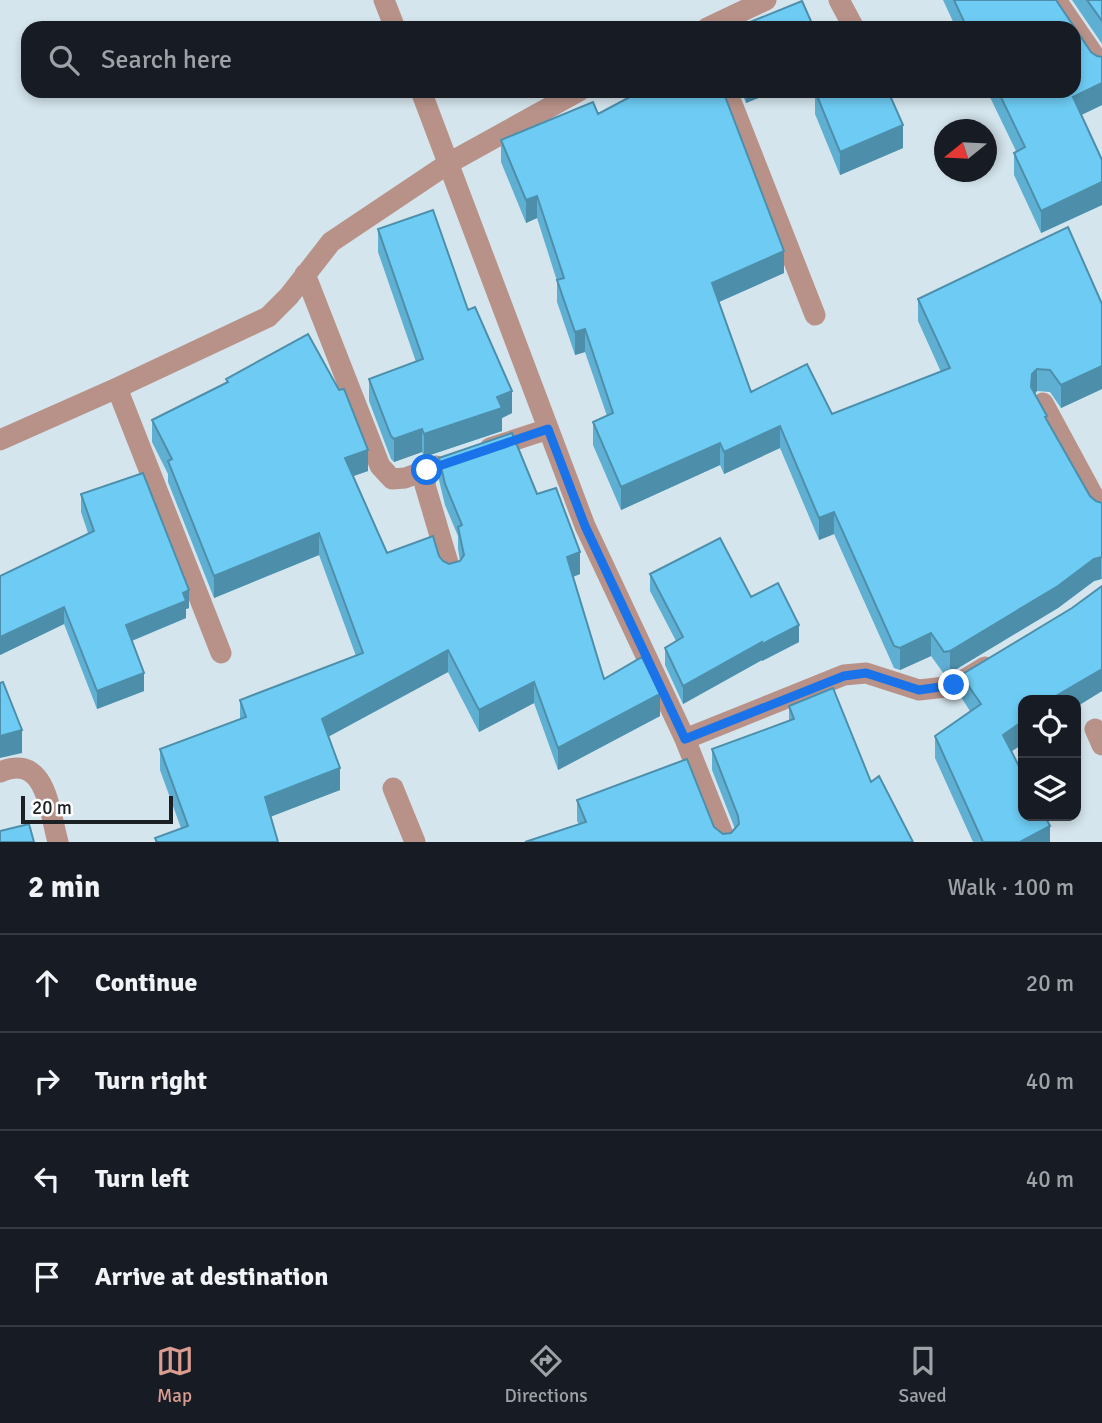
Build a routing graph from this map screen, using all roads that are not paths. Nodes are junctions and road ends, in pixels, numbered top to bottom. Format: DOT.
graph roads {
  1 [pos="384,0"];
  2 [pos="766,0"];
  3 [pos="839,0"];
  4 [pos="1056,0"];
  5 [pos="393,21"];
  6 [pos="722,21"];
  7 [pos="850,21"];
  8 [pos="1070,21"];
  9 [pos="1081,36"];
  10 [pos="1102,67"];
  11 [pos="424,98"];
  12 [pos="566,98"];
  13 [pos="730,98"];
  14 [pos="449,163"];
  15 [pos="305,275"];
  16 [pos="815,315"];
  17 [pos="117,388"];
  18 [pos="1043,403"];
  19 [pos="548,429"];
  20 [pos="0,439"];
  21 [pos="427,470"];
  22 [pos="1102,512"];
  23 [pos="451,573"];
  24 [pos="221,653"];
  25 [pos="998,659"];
  26 [pos="685,739"];
  27 [pos="0,772"];
  28 [pos="393,788"];
  29 [pos="58,842"];
  30 [pos="415,842"];
  31 [pos="726,842"];
  1 -- 5 [label="street"];
  2 -- 6 [label="street"];
  3 -- 7 [label="street"];
  4 -- 8 [label="street"];
  9 -- 10 [label="street"];
  11 -- 14 [label="street"];
  12 -- 14 [label="street"];
  13 -- 16 [label="street"];
  14 -- 15 [label="street"];
  14 -- 19 [label="street"];
  15 -- 17 [label="street"];
  15 -- 21 [label="street"];
  17 -- 20 [label="street"];
  17 -- 24 [label="street"];
  18 -- 22 [label="street"];
  19 -- 21 [label="street"];
  19 -- 26 [label="street"];
  21 -- 23 [label="street"];
  25 -- 26 [label="street"];
  26 -- 31 [label="street"];
  27 -- 29 [label="street"];
  28 -- 30 [label="street"];
}
